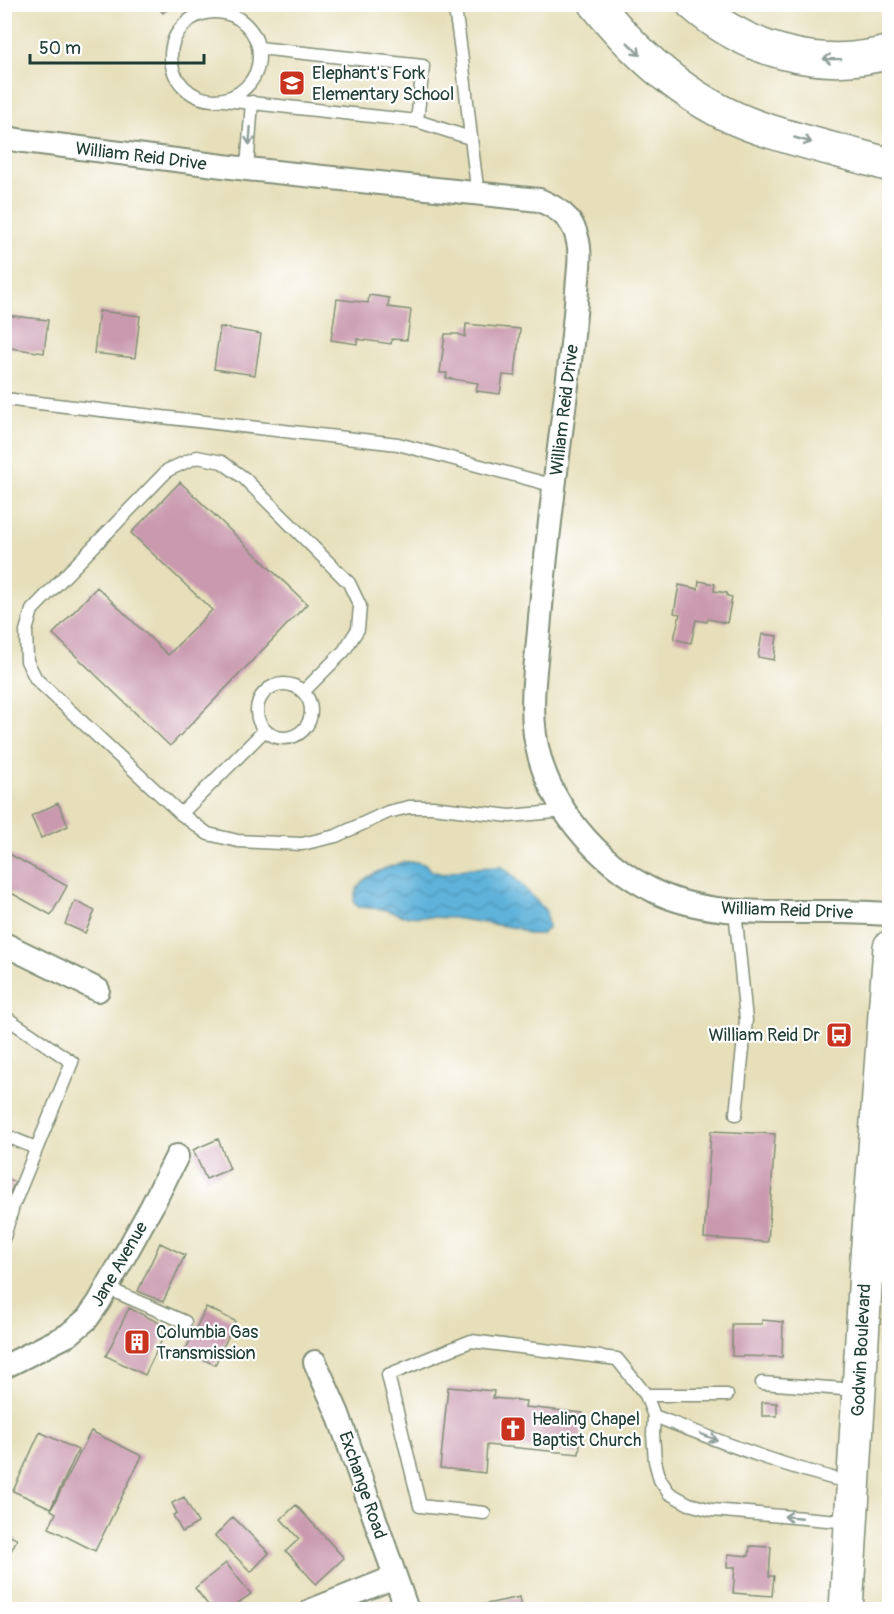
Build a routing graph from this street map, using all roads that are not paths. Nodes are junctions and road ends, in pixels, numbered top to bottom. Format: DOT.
graph roads {
  1 [pos="454,4"];
  2 [pos="596,4"];
  3 [pos="693,4"];
  4 [pos="259,48"];
  5 [pos="890,52"];
  6 [pos="224,100"];
  7 [pos="252,102"];
  8 [pos="417,121"];
  9 [pos="4,136"];
  10 [pos="470,138"];
  11 [pos="890,165"];
  12 [pos="248,169"];
  13 [pos="478,194"];
  14 [pos="4,399"];
  15 [pos="555,486"];
  16 [pos="303,692"];
  17 [pos="265,730"];
  18 [pos="566,812"];
  19 [pos="181,814"];
  20 [pos="735,910"];
  21 [pos="890,914"];
  22 [pos="4,944"];
  23 [pos="890,947"];
  24 [pos="98,990"];
  25 [pos="5,1017"];
  26 [pos="736,1114"];
  27 [pos="4,1135"];
  28 [pos="36,1148"];
  29 [pos="177,1156"];
  30 [pos="4,1237"];
  31 [pos="878,1273"];
  32 [pos="106,1288"];
  33 [pos="185,1322"];
  34 [pos="315,1362"];
  35 [pos="4,1367"];
  36 [pos="762,1383"];
  37 [pos="859,1390"];
  38 [pos="646,1395"];
  39 [pos="728,1395"];
  40 [pos="654,1416"];
  41 [pos="853,1483"];
  42 [pos="484,1513"];
  43 [pos="851,1522"];
  44 [pos="395,1577"];
  45 [pos="312,1610"];
  46 [pos="407,1610"];
  47 [pos="846,1610"];
  1 -- 10 [label="lane"];
  2 -- 11 [label="main road, one-way"];
  5 -- 3 [label="main road, one-way"];
  4 -- 6 [label="lane"];
  4 -- 6 [label="lane"];
  4 -- 8 [label="lane"];
  6 -- 7 [label="lane"];
  7 -- 8 [label="lane"];
  7 -- 12 [label="lane, one-way"];
  8 -- 10 [label="lane"];
  9 -- 12 [label="street, William Reid Drive"];
  10 -- 13 [label="lane"];
  12 -- 13 [label="street, William Reid Drive"];
  13 -- 15 [label="street, William Reid Drive"];
  14 -- 15 [label="lane"];
  15 -- 18 [label="street, William Reid Drive"];
  16 -- 17 [label="lane"];
  16 -- 17 [label="lane"];
  16 -- 19 [label="lane"];
  17 -- 19 [label="lane"];
  18 -- 19 [label="lane"];
  18 -- 20 [label="street, William Reid Drive"];
  20 -- 21 [label="street, William Reid Drive"];
  20 -- 26 [label="lane"];
  22 -- 24 [label="street"];
  23 -- 31 [label="main road, Godwin Boulevard"];
  25 -- 28 [label="lane"];
  27 -- 28 [label="lane"];
  28 -- 30 [label="lane"];
  29 -- 32 [label="street, Jane Avenue"];
  31 -- 37 [label="main road, Godwin Boulevard"];
  32 -- 33 [label="lane"];
  32 -- 35 [label="street, Jane Avenue"];
  34 -- 44 [label="street, Exchange Road"];
  36 -- 37 [label="lane"];
  37 -- 41 [label="main road, Godwin Boulevard"];
  38 -- 39 [label="lane"];
  38 -- 40 [label="lane"];
  38 -- 42 [label="lane"];
  40 -- 41 [label="lane, one-way"];
  43 -- 40 [label="lane, one-way"];
  41 -- 43 [label="main road, Godwin Boulevard"];
  43 -- 47 [label="main road, Godwin Boulevard"];
  44 -- 45 [label="street"];
  44 -- 46 [label="street, Exchange Road"];
}
